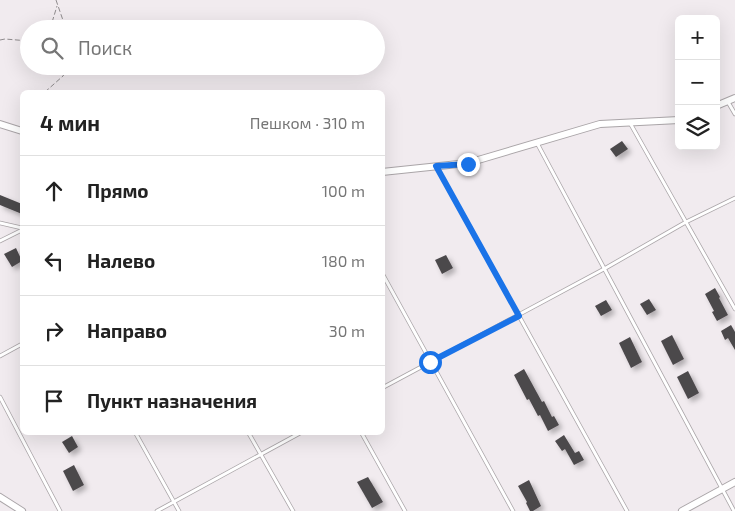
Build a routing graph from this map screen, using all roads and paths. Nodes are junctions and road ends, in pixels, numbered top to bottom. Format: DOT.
graph roads {
  1 [pos="56,0"];
  2 [pos="58,6"];
  3 [pos="53,20"];
  4 [pos="63,20"];
  5 [pos="0,40"];
  6 [pos="20,40"];
  7 [pos="64,75"];
  8 [pos="47,90"];
  9 [pos="735,98"];
  10 [pos="727,100"];
  11 [pos="718,105"];
  12 [pos="735,114"];
  13 [pos="675,120"];
  14 [pos="630,123"];
  15 [pos="0,124"];
  16 [pos="20,130"];
  17 [pos="537,143"];
  18 [pos="436,166"];
  19 [pos="385,172"];
  20 [pos="735,198"];
  21 [pos="686,222"];
  22 [pos="0,223"];
  23 [pos="20,228"];
  24 [pos="20,230"];
  25 [pos="0,242"];
  26 [pos="604,269"];
  27 [pos="385,279"];
  28 [pos="735,309"];
  29 [pos="519,316"];
  30 [pos="20,345"];
  31 [pos="0,356"];
  32 [pos="430,362"];
  33 [pos="385,386"];
  34 [pos="0,397"];
  35 [pos="137,435"];
  36 [pos="250,435"];
  37 [pos="297,435"];
  38 [pos="364,435"];
  39 [pos="261,456"];
  40 [pos="735,482"];
  41 [pos="722,489"];
  42 [pos="0,497"];
  43 [pos="174,502"];
  44 [pos="22,511"];
  45 [pos="60,511"];
  46 [pos="157,511"];
  47 [pos="179,511"];
  48 [pos="293,511"];
  49 [pos="405,511"];
  50 [pos="513,511"];
  51 [pos="627,511"];
  52 [pos="682,511"];
  53 [pos="734,511"];
  1 -- 2 [label="path"];
  2 -- 3 [label="path"];
  2 -- 4 [label="path"];
  5 -- 6 [label="path"];
  7 -- 8 [label="path"];
  9 -- 10 [label="street"];
  10 -- 11 [label="street"];
  10 -- 12 [label="lane"];
  13 -- 14 [label="street"];
  14 -- 17 [label="street"];
  14 -- 21 [label="lane"];
  15 -- 16 [label="street"];
  17 -- 18 [label="street"];
  17 -- 26 [label="lane"];
  18 -- 19 [label="street"];
  18 -- 29 [label="lane"];
  20 -- 21 [label="lane"];
  21 -- 26 [label="lane"];
  21 -- 28 [label="lane"];
  22 -- 23 [label="lane"];
  24 -- 25 [label="lane"];
  26 -- 29 [label="lane"];
  26 -- 41 [label="lane"];
  27 -- 32 [label="lane"];
  29 -- 32 [label="lane"];
  29 -- 51 [label="lane"];
  30 -- 31 [label="lane"];
  32 -- 33 [label="lane"];
  32 -- 50 [label="lane"];
  34 -- 45 [label="lane"];
  35 -- 43 [label="lane"];
  36 -- 39 [label="lane"];
  37 -- 39 [label="lane"];
  38 -- 49 [label="lane"];
  39 -- 43 [label="lane"];
  39 -- 48 [label="lane"];
  40 -- 41 [label="street"];
  41 -- 52 [label="street"];
  41 -- 53 [label="lane"];
  42 -- 44 [label="street"];
  43 -- 46 [label="lane"];
  43 -- 47 [label="lane"];
}
